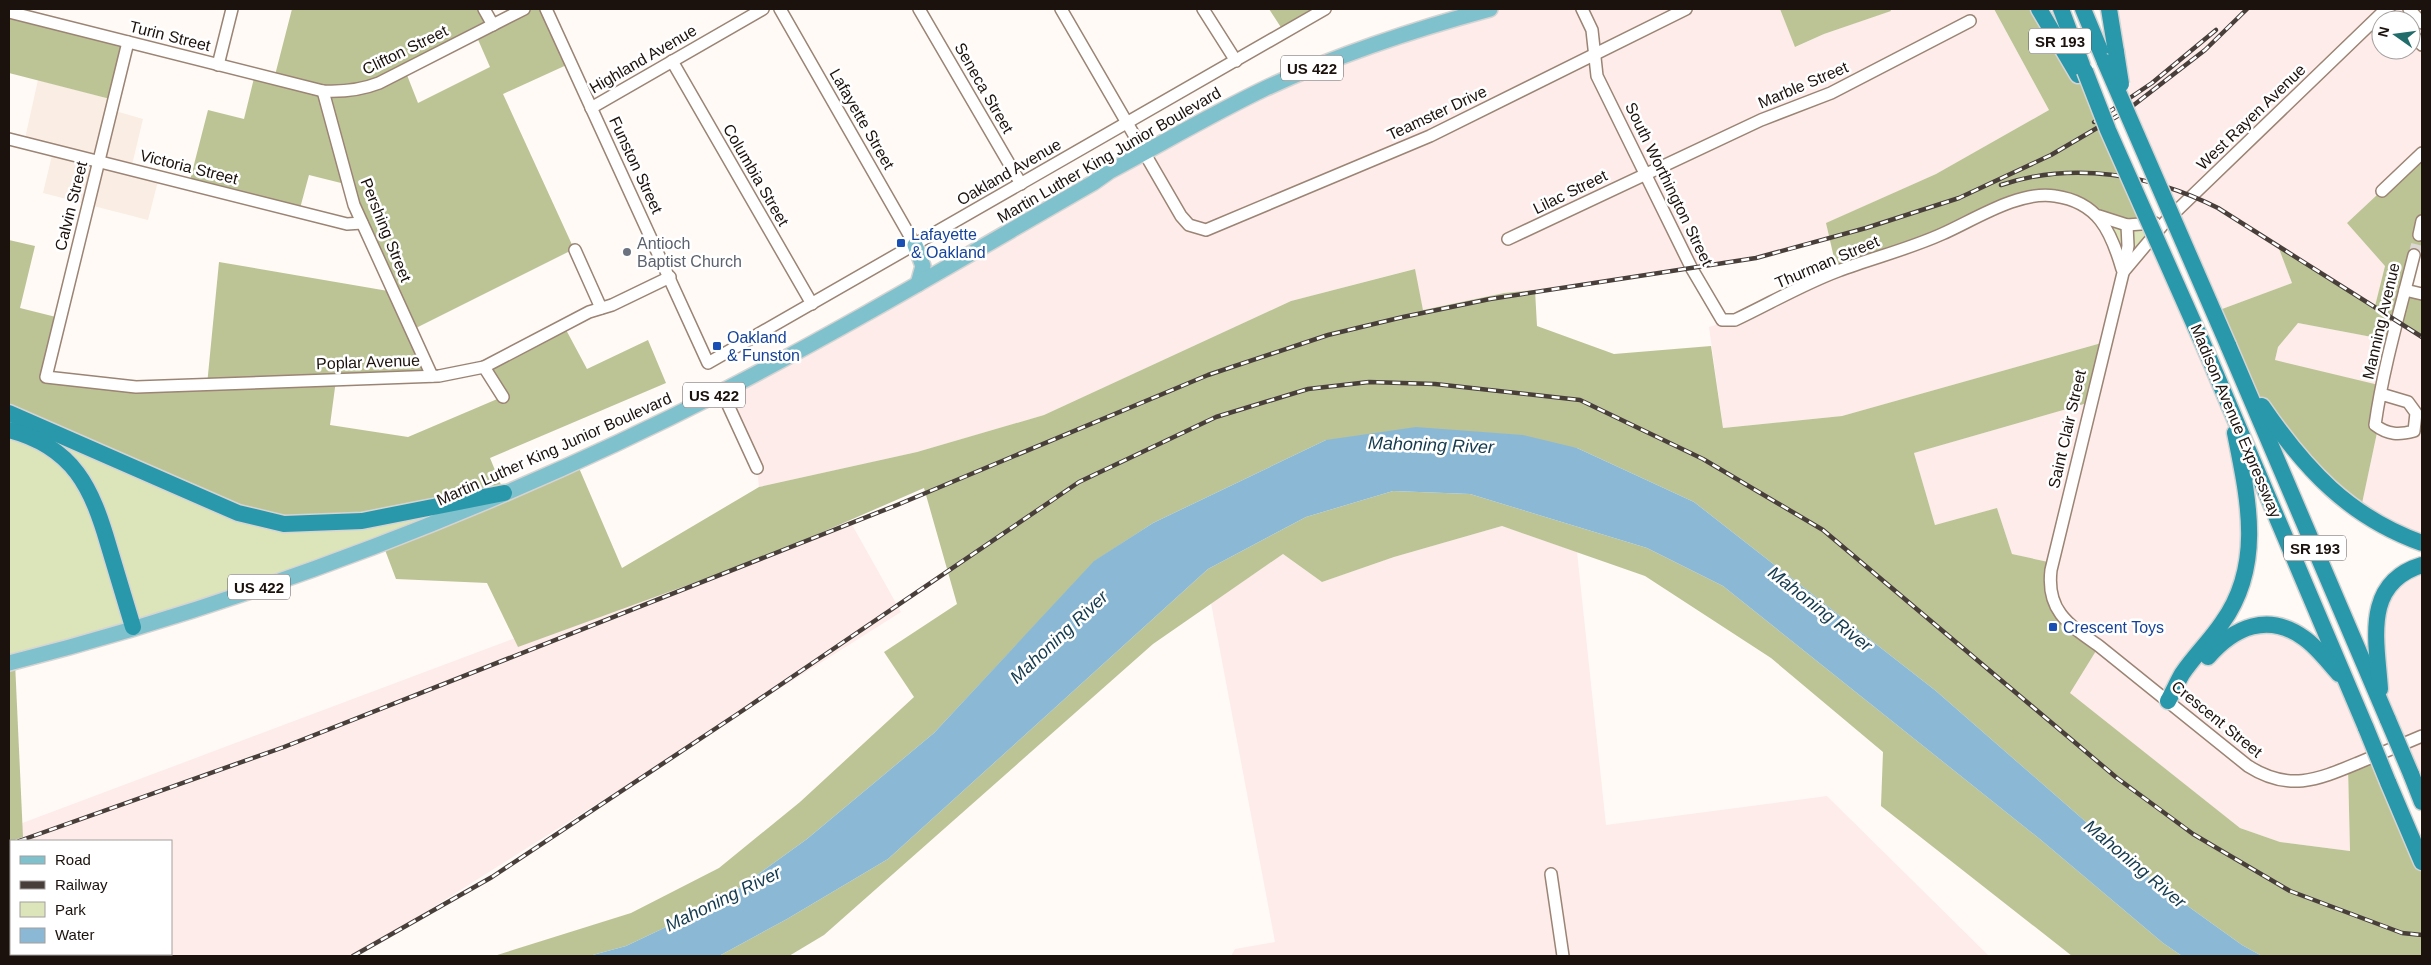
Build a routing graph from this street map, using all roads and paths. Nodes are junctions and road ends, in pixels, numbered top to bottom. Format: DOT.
graph roads {
  1 [pos="232,9"];
  2 [pos="484,9"];
  3 [pos="524,9"];
  4 [pos="546,9"];
  5 [pos="763,9"];
  6 [pos="780,9"];
  7 [pos="919,9"];
  8 [pos="1061,9"];
  9 [pos="1203,9"];
  10 [pos="1325,9"];
  11 [pos="1490,9"];
  12 [pos="1582,9"];
  13 [pos="1686,9"];
  14 [pos="2039,9"];
  15 [pos="2061,9"];
  16 [pos="2083,9"];
  17 [pos="2109,9"];
  18 [pos="2408,9"];
  19 [pos="9,12"];
  20 [pos="1970,21"];
  21 [pos="2422,23"];
  22 [pos="2371,24"];
  23 [pos="493,25"];
  24 [pos="128,42"];
  25 [pos="1595,54"];
  26 [pos="2110,57"];
  27 [pos="672,61"];
  28 [pos="1236,61"];
  29 [pos="218,65"];
  30 [pos="2082,73"];
  31 [pos="323,91"];
  32 [pos="591,108"];
  33 [pos="1127,123"];
  34 [pos="9,139"];
  35 [pos="1144,153"];
  36 [pos="2422,153"];
  37 [pos="99,161"];
  38 [pos="1646,173"];
  39 [pos="1021,184"];
  40 [pos="2382,191"];
  41 [pos="2099,216"];
  42 [pos="2166,221"];
  43 [pos="2422,221"];
  44 [pos="362,223"];
  45 [pos="2127,225"];
  46 [pos="2419,234"];
  47 [pos="1508,239"];
  48 [pos="915,245"];
  49 [pos="575,250"];
  50 [pos="2414,255"];
  51 [pos="2123,273"];
  52 [pos="670,277"];
  53 [pos="918,284"];
  54 [pos="2405,290"];
  55 [pos="2422,294"];
  56 [pos="812,304"];
  57 [pos="601,308"];
  58 [pos="1728,321"];
  59 [pos="708,363"];
  60 [pos="484,367"];
  61 [pos="432,376"];
  62 [pos="2241,376"];
  63 [pos="46,377"];
  64 [pos="722,392"];
  65 [pos="2381,394"];
  66 [pos="503,397"];
  67 [pos="2227,397"];
  68 [pos="9,413"];
  69 [pos="9,430"];
  70 [pos="757,468"];
  71 [pos="504,493"];
  72 [pos="2422,543"];
  73 [pos="2422,565"];
  74 [pos="2051,594"];
  75 [pos="133,628"];
  76 [pos="9,663"];
  77 [pos="2346,682"];
  78 [pos="2168,701"];
  79 [pos="2382,704"];
  80 [pos="2422,736"];
  81 [pos="2422,802"];
  82 [pos="2422,862"];
  83 [pos="1551,874"];
  84 [pos="1563,956"];
  1 -- 29 [label="street"];
  2 -- 23 [label="street"];
  3 -- 23 [label="street, Clifton Street"];
  4 -- 32 [label="street, Funston Street"];
  5 -- 27 [label="street, Highland Avenue"];
  6 -- 48 [label="street, Lafayette Street"];
  7 -- 39 [label="street, Seneca Street"];
  8 -- 33 [label="street"];
  9 -- 28 [label="street"];
  10 -- 28 [label="street, Oakland Avenue"];
  11 -- 35 [label="main road, Martin Luther King Junior Boulevard / US 422"];
  12 -- 25 [label="street, South Worthington Street"];
  13 -- 25 [label="street, Teamster Drive"];
  14 -- 30 [label="highway, SR 193"];
  15 -- 30 [label="highway, Madison Avenue Expressway"];
  16 -- 26 [label="highway"];
  17 -- 26 [label="highway, SR 193"];
  18 -- 21 [label="street"];
  19 -- 24 [label="street, Turin Street"];
  20 -- 38 [label="street, Marble Street"];
  22 -- 42 [label="street, West Rayen Avenue"];
  23 -- 31 [label="street, Clifton Street"];
  24 -- 29 [label="street, Turin Street"];
  24 -- 37 [label="street, Calvin Street"];
  25 -- 35 [label="street, Teamster Drive"];
  25 -- 38 [label="street, South Worthington Street"];
  26 -- 62 [label="highway, Madison Avenue Expressway / SR 193, bridge"];
  27 -- 32 [label="street, Highland Avenue"];
  27 -- 56 [label="street, Columbia Street"];
  28 -- 33 [label="street, Oakland Avenue"];
  29 -- 31 [label="street, Turin Street"];
  30 -- 67 [label="highway, Madison Avenue Expressway / SR 193, bridge"];
  31 -- 44 [label="street, Pershing Street"];
  32 -- 52 [label="street, Funston Street"];
  33 -- 35 [label="street"];
  33 -- 39 [label="street, Oakland Avenue"];
  34 -- 37 [label="street, Victoria Street"];
  35 -- 53 [label="main road, Martin Luther King Junior Boulevard / US 422"];
  36 -- 40 [label="street"];
  37 -- 44 [label="street, Victoria Street"];
  37 -- 63 [label="street, Calvin Street"];
  38 -- 47 [label="street, Lilac Street"];
  38 -- 58 [label="street, South Worthington Street"];
  39 -- 48 [label="street, Oakland Avenue"];
  41 -- 45 [label="street"];
  41 -- 51 [label="street"];
  41 -- 58 [label="street, Thurman Street"];
  42 -- 45 [label="street"];
  42 -- 51 [label="street, Saint Clair Street"];
  43 -- 46 [label="street"];
  44 -- 61 [label="street, Pershing Street"];
  45 -- 51 [label="street, Saint Clair Street"];
  48 -- 53 [label="main road"];
  48 -- 56 [label="street, Oakland Avenue"];
  49 -- 57 [label="street"];
  50 -- 54 [label="street, Manning Avenue"];
  51 -- 74 [label="street, Saint Clair Street"];
  52 -- 57 [label="street, Poplar Avenue"];
  52 -- 59 [label="street, Funston Street"];
  53 -- 64 [label="main road, Martin Luther King Junior Boulevard / US 422"];
  54 -- 55 [label="street"];
  54 -- 65 [label="street, Manning Avenue"];
  56 -- 59 [label="street, Oakland Avenue"];
  57 -- 60 [label="street, Poplar Avenue"];
  60 -- 61 [label="street, Poplar Avenue"];
  60 -- 66 [label="street"];
  61 -- 63 [label="street, Poplar Avenue"];
  62 -- 72 [label="highway"];
  62 -- 79 [label="highway, Madison Avenue Expressway / SR 193"];
  64 -- 70 [label="street"];
  64 -- 71 [label="main road, Martin Luther King Junior Boulevard / US 422"];
  67 -- 77 [label="highway, Madison Avenue Expressway / SR 193"];
  67 -- 78 [label="highway"];
  68 -- 71 [label="highway"];
  69 -- 75 [label="highway"];
  71 -- 75 [label="main road, Martin Luther King Junior Boulevard / US 422"];
  73 -- 79 [label="highway"];
  74 -- 78 [label="street, Crescent Street"];
  75 -- 76 [label="main road, Martin Luther King Junior Boulevard / US 422"];
  77 -- 78 [label="highway"];
  77 -- 82 [label="highway, Madison Avenue Expressway / SR 193, bridge"];
  78 -- 80 [label="street, Crescent Street"];
  79 -- 81 [label="highway, Madison Avenue Expressway / SR 193, bridge"];
  83 -- 84 [label="street"];
}
